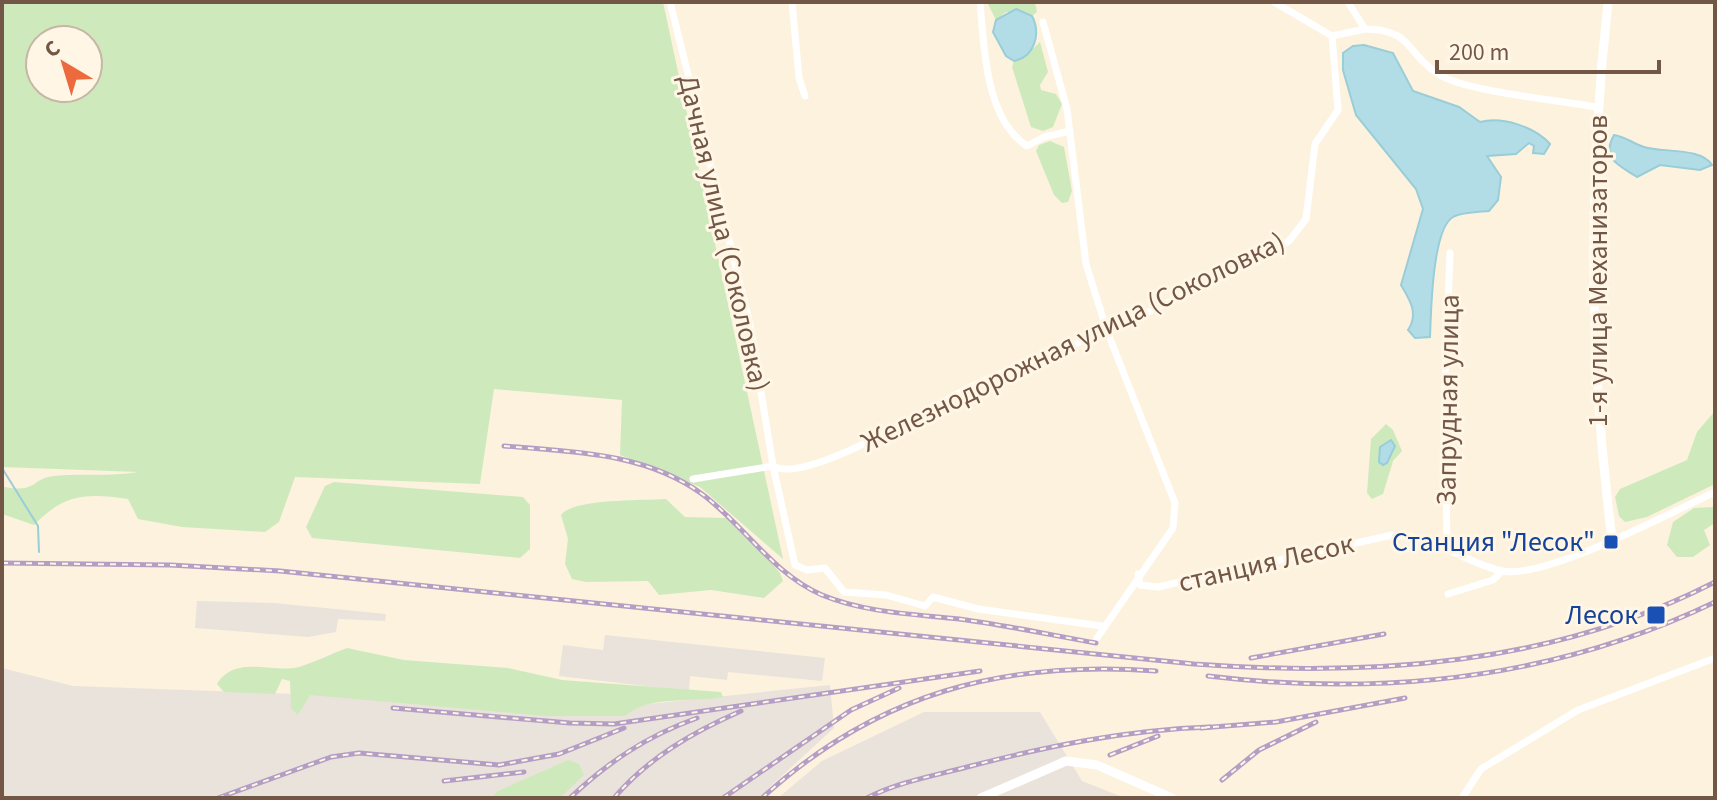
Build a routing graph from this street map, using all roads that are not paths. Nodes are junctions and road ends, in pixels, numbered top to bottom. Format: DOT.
graph roads {
  1 [pos="670,2"];
  2 [pos="792,2"];
  3 [pos="980,2"];
  4 [pos="1274,2"];
  5 [pos="1348,2"];
  6 [pos="1608,2"];
  7 [pos="1043,22"];
  8 [pos="1365,29"];
  9 [pos="1332,36"];
  10 [pos="805,96"];
  11 [pos="1596,107"];
  12 [pos="1070,131"];
  13 [pos="1450,253"];
  14 [pos="1107,331"];
  15 [pos="773,466"];
  16 [pos="693,479"];
  17 [pos="1715,492"];
  18 [pos="1612,539"];
  19 [pos="1447,548"];
  20 [pos="1502,571"];
  21 [pos="1138,574"];
  22 [pos="1448,594"];
  23 [pos="1102,626"];
  24 [pos="1097,638"];
  25 [pos="1715,658"];
  26 [pos="981,798"];
  27 [pos="1172,798"];
  28 [pos="1462,798"];
  1 -- 15 [label="street, Дачная улица (Соколовка)"];
  2 -- 10 [label="street"];
  3 -- 12 [label="street"];
  4 -- 9 [label="street"];
  5 -- 8 [label="street"];
  6 -- 11 [label="street, 1-я улица Механизаторов"];
  7 -- 12 [label="street"];
  8 -- 9 [label="street"];
  8 -- 11 [label="street"];
  9 -- 14 [label="street, Железнодорожная улица (Соколовка)"];
  11 -- 18 [label="street, 1-я улица Механизаторов"];
  12 -- 14 [label="street"];
  13 -- 19 [label="street, Запрудная улица"];
  14 -- 15 [label="street, Железнодорожная улица (Соколовка)"];
  14 -- 21 [label="street"];
  15 -- 16 [label="street, Железнодорожная улица (Соколовка)"];
  15 -- 23 [label="street, Дачная улица (Соколовка)"];
  17 -- 18 [label="street"];
  18 -- 20 [label="street"];
  19 -- 20 [label="street, станция Лесок"];
  19 -- 21 [label="street, станция Лесок"];
  20 -- 22 [label="street"];
  21 -- 23 [label="street"];
  23 -- 24 [label="street"];
  25 -- 28 [label="street"];
  26 -- 27 [label="street"];
}
